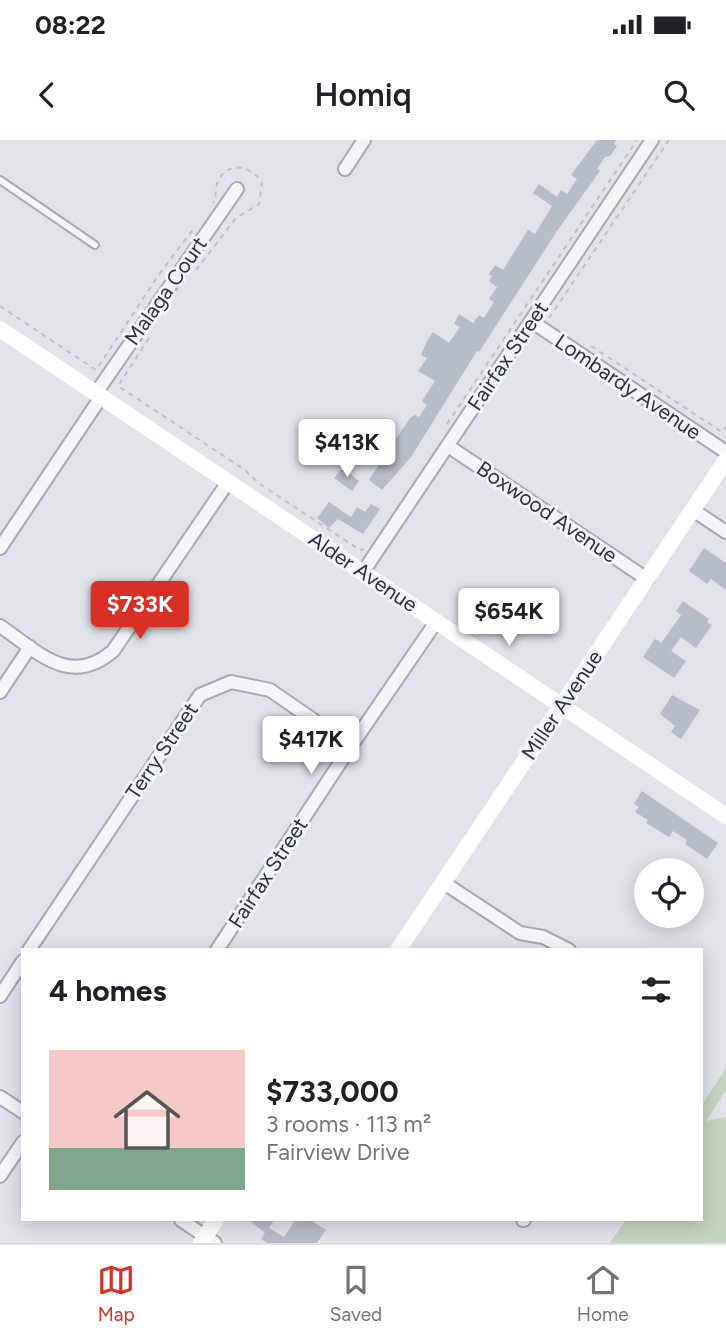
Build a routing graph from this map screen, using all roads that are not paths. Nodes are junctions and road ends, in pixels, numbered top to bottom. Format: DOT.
graph roads {
  1 [pos="364,140"];
  2 [pos="652,140"];
  3 [pos="345,169"];
  4 [pos="0,180"];
  5 [pos="237,189"];
  6 [pos="94,245"];
  7 [pos="531,321"];
  8 [pos="0,329"];
  9 [pos="98,395"];
  10 [pos="448,446"];
  11 [pos="726,452"];
  12 [pos="726,460"];
  13 [pos="228,481"];
  14 [pos="693,509"];
  15 [pos="726,532"];
  16 [pos="0,548"];
  17 [pos="363,572"];
  18 [pos="647,579"];
  19 [pos="436,622"];
  20 [pos="0,626"];
  21 [pos="30,647"];
  22 [pos="0,692"];
  23 [pos="562,706"];
  24 [pos="351,746"];
  25 [pos="726,816"];
  26 [pos="444,883"];
  27 [pos="32,948"];
  28 [pos="218,948"];
  29 [pos="399,948"];
  30 [pos="565,948"];
  31 [pos="21,964"];
  32 [pos="0,996"];
  33 [pos="0,1097"];
  34 [pos="21,1111"];
  35 [pos="21,1145"];
  36 [pos="0,1175"];
  37 [pos="182,1221"];
  38 [pos="216,1221"];
  39 [pos="207,1241"];
  1 -- 3 [label="street"];
  2 -- 7 [label="street, Fairfax Street"];
  4 -- 6 [label="lane"];
  5 -- 9 [label="street, Malaga Court"];
  7 -- 10 [label="street, Fairfax Street"];
  7 -- 11 [label="street, Lombardy Avenue"];
  8 -- 9 [label="main road, Alder Avenue"];
  9 -- 13 [label="main road, Alder Avenue"];
  9 -- 16 [label="street, Malaga Court"];
  10 -- 17 [label="street, Fairfax Street"];
  10 -- 18 [label="street, Boxwood Avenue"];
  12 -- 14 [label="main road, Miller Avenue"];
  13 -- 17 [label="main road, Alder Avenue"];
  13 -- 21 [label="street"];
  14 -- 15 [label="street"];
  14 -- 18 [label="main road, Miller Avenue"];
  17 -- 19 [label="main road, Alder Avenue"];
  18 -- 23 [label="main road, Miller Avenue"];
  19 -- 23 [label="main road, Alder Avenue"];
  19 -- 24 [label="street, Fairfax Street"];
  20 -- 21 [label="street"];
  21 -- 22 [label="street"];
  23 -- 25 [label="main road, Alder Avenue"];
  23 -- 26 [label="main road, Miller Avenue"];
  24 -- 27 [label="street, Terry Street"];
  24 -- 28 [label="street, Fairfax Street"];
  26 -- 29 [label="main road, Miller Avenue"];
  26 -- 30 [label="street"];
  31 -- 32 [label="street"];
  33 -- 34 [label="street"];
  35 -- 36 [label="street"];
  37 -- 39 [label="street"];
  38 -- 39 [label="main road"];
}
